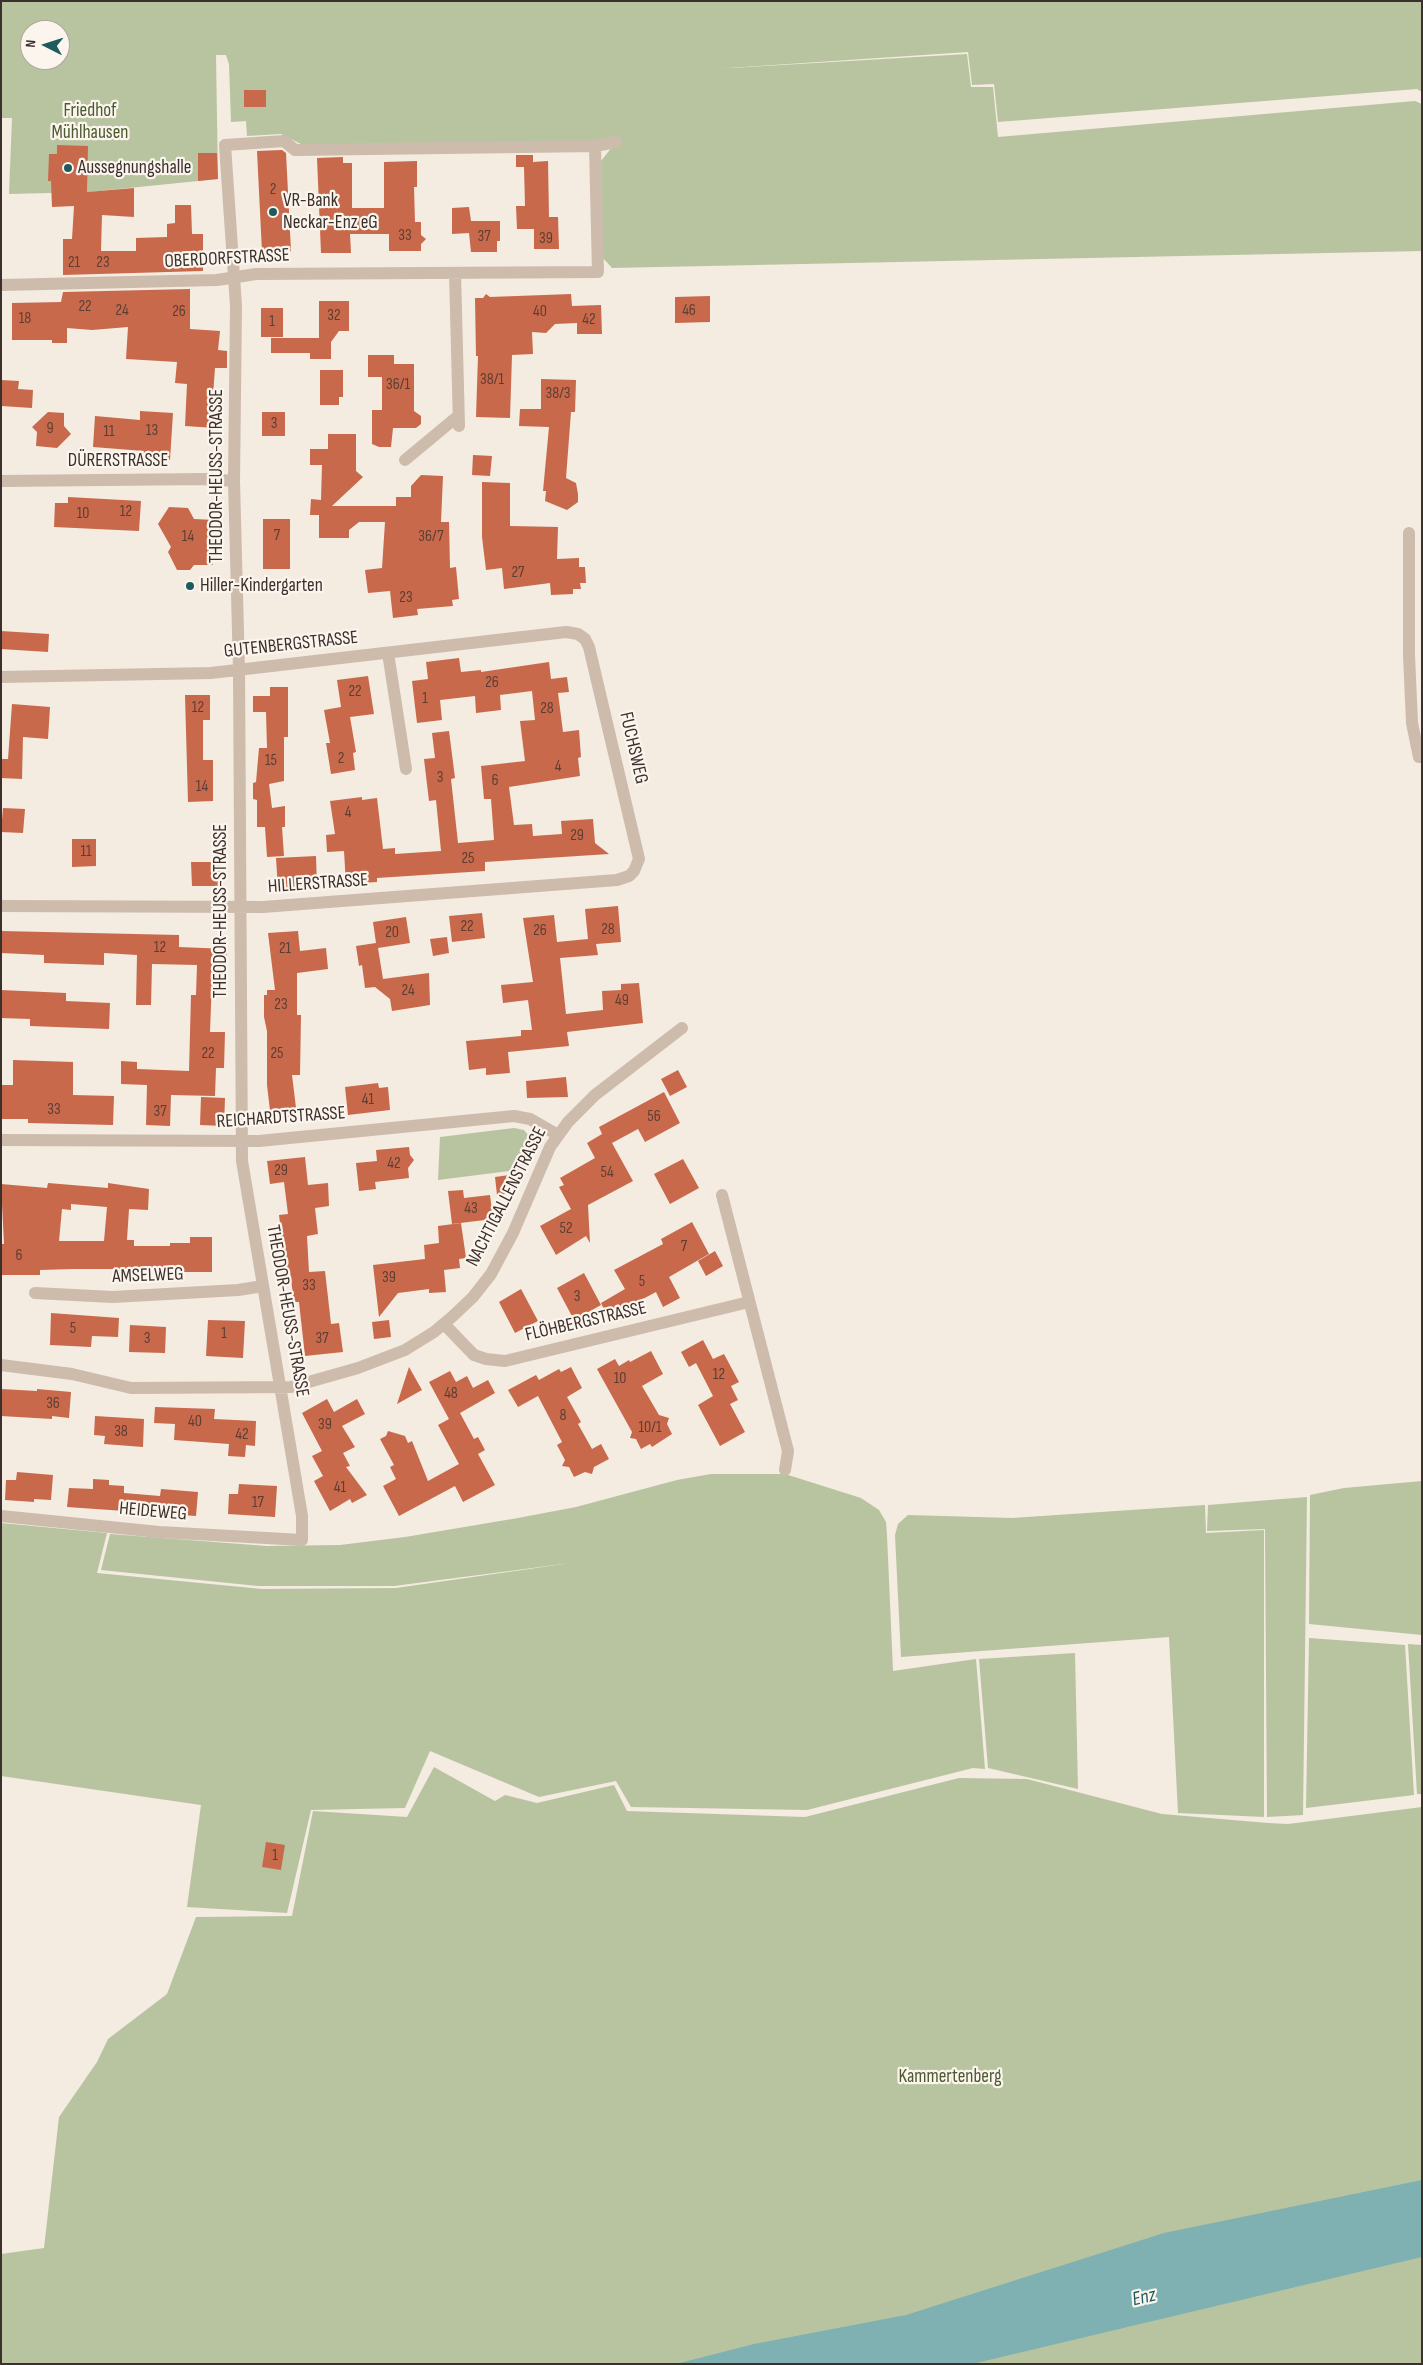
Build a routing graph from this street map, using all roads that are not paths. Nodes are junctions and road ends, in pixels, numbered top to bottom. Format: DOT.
graph roads {
  1 [pos="616,142"];
  2 [pos="595,146"];
  3 [pos="455,273"];
  4 [pos="234,277"];
  5 [pos="1,284"];
  6 [pos="405,460"];
  7 [pos="1,480"];
  8 [pos="234,481"];
  9 [pos="1409,533"];
  10 [pos="582,636"];
  11 [pos="388,653"];
  12 [pos="239,670"];
  13 [pos="1,677"];
  14 [pos="1422,757"];
  15 [pos="406,769"];
  16 [pos="634,872"];
  17 [pos="1,906"];
  18 [pos="240,907"];
  19 [pos="682,1028"];
  20 [pos="558,1135"];
  21 [pos="1,1140"];
  22 [pos="242,1141"];
  23 [pos="722,1195"];
  24 [pos="263,1286"];
  25 [pos="35,1293"];
  26 [pos="749,1302"];
  27 [pos="444,1324"];
  28 [pos="1,1365"];
  29 [pos="280,1387"];
  30 [pos="785,1470"];
  31 [pos="1,1516"];
  32 [pos="302,1540"];
  1 -- 2 [label="street"];
  2 -- 3 [label="street, OBERDORFSTRASSE"];
  2 -- 4 [label="street, THEODOR-HEUSS-STRASSE"];
  3 -- 4 [label="street, OBERDORFSTRASSE"];
  3 -- 6 [label="street"];
  4 -- 5 [label="street, OBERDORFSTRASSE"];
  4 -- 8 [label="street, THEODOR-HEUSS-STRASSE"];
  7 -- 8 [label="street, DÜRERSTRASSE"];
  8 -- 12 [label="street, THEODOR-HEUSS-STRASSE"];
  9 -- 14 [label="street"];
  10 -- 11 [label="street, GUTENBERGSTRASSE"];
  10 -- 16 [label="street, FUCHSWEG"];
  11 -- 12 [label="street, GUTENBERGSTRASSE"];
  11 -- 15 [label="street"];
  12 -- 13 [label="street, GUTENBERGSTRASSE"];
  12 -- 18 [label="street, THEODOR-HEUSS-STRASSE"];
  16 -- 18 [label="street, HILLERSTRASSE"];
  17 -- 18 [label="street, HILLERSTRASSE"];
  18 -- 22 [label="street, THEODOR-HEUSS-STRASSE"];
  19 -- 20 [label="street, NACHTIGALLENSTRASSE"];
  20 -- 22 [label="street, REICHARDTSTRASSE"];
  20 -- 27 [label="street, NACHTIGALLENSTRASSE"];
  21 -- 22 [label="street, REICHARDTSTRASSE"];
  22 -- 24 [label="street, THEODOR-HEUSS-STRASSE"];
  23 -- 26 [label="street"];
  24 -- 25 [label="street, AMSELWEG"];
  24 -- 29 [label="street, THEODOR-HEUSS-STRASSE"];
  26 -- 27 [label="street, FLÖHBERGSTRASSE"];
  26 -- 30 [label="street"];
  27 -- 29 [label="street, NACHTIGALLENSTRASSE"];
  28 -- 29 [label="street, NACHTIGALLENSTRASSE"];
  29 -- 32 [label="street, THEODOR-HEUSS-STRASSE"];
  31 -- 32 [label="street, HEIDEWEG"];
}
